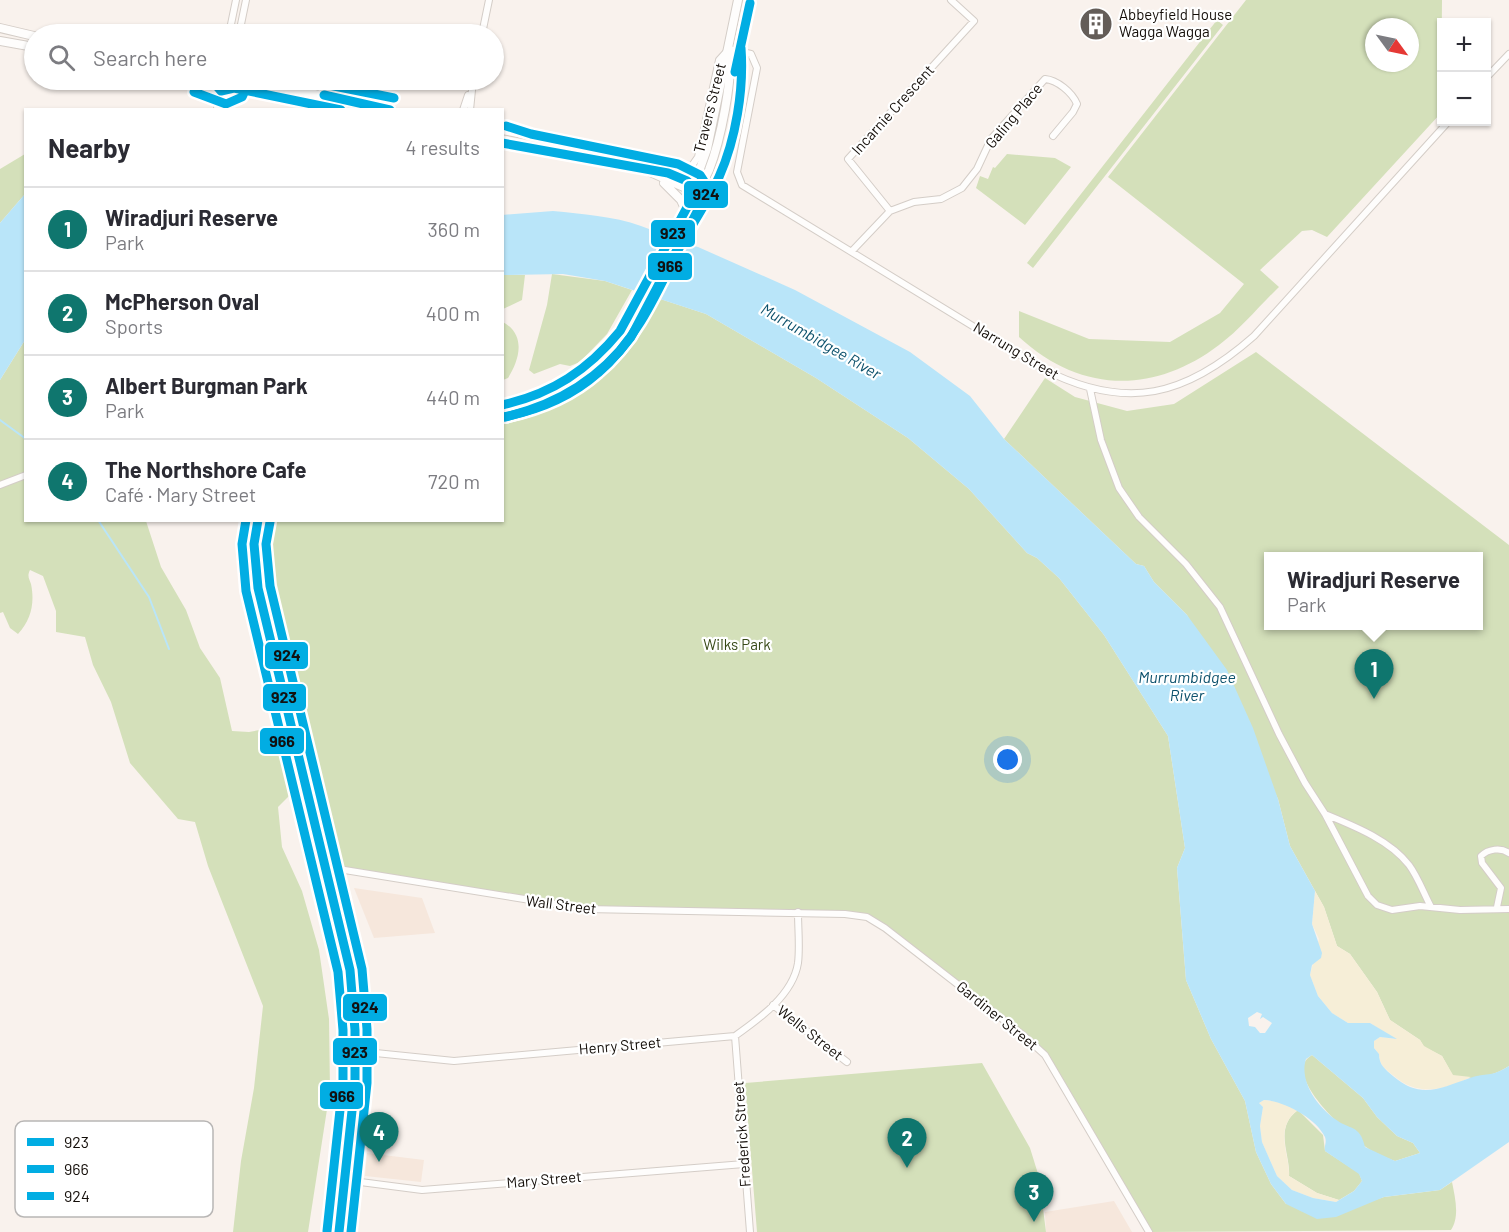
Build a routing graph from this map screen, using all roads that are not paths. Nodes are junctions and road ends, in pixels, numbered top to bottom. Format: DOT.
graph roads {
  1 [pos="236,0"];
  2 [pos="246,0"];
  3 [pos="489,0"];
  4 [pos="738,0"];
  5 [pos="951,0"];
  6 [pos="231,24"];
  7 [pos="241,24"];
  8 [pos="484,24"];
  9 [pos="0,28"];
  10 [pos="24,34"];
  11 [pos="0,40"];
  12 [pos="24,45"];
  13 [pos="729,49"];
  14 [pos="1509,54"];
  15 [pos="1491,73"];
  16 [pos="216,90"];
  17 [pos="231,90"];
  18 [pos="252,90"];
  19 [pos="299,90"];
  20 [pos="471,90"];
  21 [pos="471,90"];
  22 [pos="330,96"];
  23 [pos="328,106"];
  24 [pos="217,108"];
  25 [pos="223,108"];
  26 [pos="336,108"];
  27 [pos="383,108"];
  28 [pos="464,108"];
  29 [pos="470,108"];
  30 [pos="1444,126"];
  31 [pos="504,131"];
  32 [pos="1053,136"];
  33 [pos="504,138"];
  34 [pos="504,143"];
  35 [pos="528,146"];
  36 [pos="648,171"];
  37 [pos="657,178"];
  38 [pos="697,189"];
  39 [pos="890,211"];
  40 [pos="684,214"];
  41 [pos="852,251"];
  42 [pos="1090,389"];
  43 [pos="504,405"];
  44 [pos="24,476"];
  45 [pos="0,485"];
  46 [pos="258,522"];
  47 [pos="1325,814"];
  48 [pos="1509,853"];
  49 [pos="326,867"];
  50 [pos="1431,907"];
  51 [pos="1497,907"];
  52 [pos="1509,909"];
  53 [pos="798,912"];
  54 [pos="773,1005"];
  55 [pos="735,1036"];
  56 [pos="356,1051"];
  57 [pos="847,1062"];
  58 [pos="744,1164"];
  59 [pos="345,1180"];
  60 [pos="339,1232"];
  61 [pos="750,1232"];
  62 [pos="1149,1232"];
  1 -- 6 [label="street"];
  2 -- 7 [label="street"];
  3 -- 8 [label="street"];
  4 -- 13 [label="main road, Travers Street"];
  5 -- 39 [label="street, Incarnie Crescent"];
  9 -- 10 [label="main road"];
  11 -- 12 [label="main road"];
  13 -- 31 [label="street, Travers Street"];
  13 -- 38 [label="main road, Travers Street"];
  13 -- 41 [label="street, Narrung Street"];
  14 -- 15 [label="street"];
  16 -- 24 [label="street"];
  17 -- 25 [label="street"];
  18 -- 23 [label="main road"];
  19 -- 22 [label="main road"];
  20 -- 28 [label="street"];
  21 -- 29 [label="street"];
  22 -- 23 [label="main road"];
  22 -- 27 [label="main road"];
  23 -- 26 [label="main road"];
  30 -- 42 [label="street, Narrung Street"];
  32 -- 39 [label="street, Galing Place"];
  33 -- 35 [label="main road"];
  34 -- 35 [label="main road"];
  35 -- 36 [label="main road"];
  36 -- 37 [label="main road"];
  36 -- 38 [label="main road"];
  37 -- 38 [label="main road"];
  37 -- 40 [label="main road"];
  38 -- 40 [label="main road, Travers Street"];
  39 -- 41 [label="street"];
  40 -- 43 [label="main road, Travers Street"];
  41 -- 42 [label="street, Narrung Street"];
  42 -- 47 [label="street"];
  44 -- 45 [label="street"];
  46 -- 49 [label="main road"];
  47 -- 50 [label="street"];
  47 -- 50 [label="street"];
  48 -- 51 [label="street"];
  49 -- 53 [label="street, Wall Street"];
  49 -- 56 [label="main road"];
  50 -- 51 [label="street"];
  51 -- 52 [label="street"];
  53 -- 54 [label="street"];
  53 -- 62 [label="street, Gardiner Street"];
  54 -- 55 [label="street"];
  54 -- 57 [label="street, Wells Street"];
  55 -- 56 [label="street, Henry Street"];
  55 -- 58 [label="street, Frederick Street"];
  56 -- 59 [label="main road"];
  58 -- 59 [label="street, Mary Street"];
  58 -- 61 [label="street, Frederick Street"];
  59 -- 60 [label="main road"];
}
